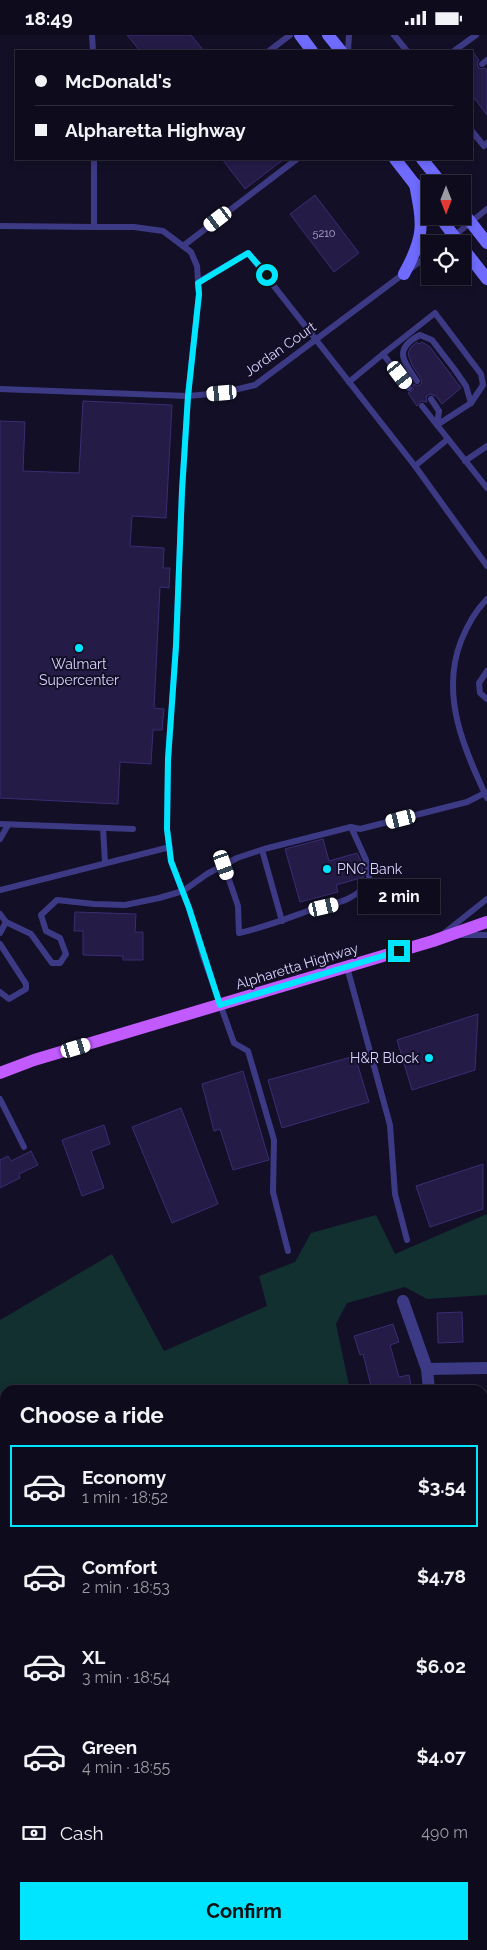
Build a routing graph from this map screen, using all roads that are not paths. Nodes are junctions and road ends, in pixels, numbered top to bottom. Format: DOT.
graph roads {
  1 [pos="92,35"];
  2 [pos="290,35"];
  3 [pos="300,35"];
  4 [pos="328,35"];
  5 [pos="349,35"];
  6 [pos="394,35"];
  7 [pos="476,35"];
  8 [pos="92,50"];
  9 [pos="270,50"];
  10 [pos="311,50"];
  11 [pos="339,50"];
  12 [pos="348,50"];
  13 [pos="406,50"];
  14 [pos="455,50"];
  15 [pos="473,132"];
  16 [pos="487,143"];
  17 [pos="94,160"];
  18 [pos="296,160"];
  19 [pos="396,160"];
  20 [pos="423,160"];
  21 [pos="435,175"];
  22 [pos="415,184"];
  23 [pos="421,192"];
  24 [pos="487,209"];
  25 [pos="471,214"];
  26 [pos="471,222"];
  27 [pos="446,225"];
  28 [pos="0,226"];
  29 [pos="94,227"];
  30 [pos="454,235"];
  31 [pos="487,243"];
  32 [pos="183,246"];
  33 [pos="471,258"];
  34 [pos="421,261"];
  35 [pos="404,274"];
  36 [pos="487,279"];
  37 [pos="198,283"];
  38 [pos="316,339"];
  39 [pos="383,354"];
  40 [pos="417,381"];
  41 [pos="350,382"];
  42 [pos="409,388"];
  43 [pos="0,389"];
  44 [pos="188,396"];
  45 [pos="431,399"];
  46 [pos="471,403"];
  47 [pos="422,406"];
  48 [pos="437,425"];
  49 [pos="448,439"];
  50 [pos="487,446"];
  51 [pos="465,461"];
  52 [pos="415,466"];
  53 [pos="487,487"];
  54 [pos="487,566"];
  55 [pos="487,599"];
  56 [pos="487,671"];
  57 [pos="487,699"];
  58 [pos="486,795"];
  59 [pos="0,824"];
  60 [pos="8,825"];
  61 [pos="351,827"];
  62 [pos="103,828"];
  63 [pos="134,829"];
  64 [pos="0,839"];
  65 [pos="170,847"];
  66 [pos="262,850"];
  67 [pos="105,862"];
  68 [pos="224,865"];
  69 [pos="0,890"];
  70 [pos="183,891"];
  71 [pos="487,899"];
  72 [pos="0,914"];
  73 [pos="282,921"];
  74 [pos="487,921"];
  75 [pos="6,922"];
  76 [pos="0,933"];
  77 [pos="454,935"];
  78 [pos="487,935"];
  79 [pos="433,941"];
  80 [pos="0,944"];
  81 [pos="348,967"];
  82 [pos="0,992"];
  83 [pos="220,1005"];
  84 [pos="0,1073"];
  85 [pos="0,1099"];
  86 [pos="24,1147"];
  87 [pos="407,1240"];
  88 [pos="288,1251"];
  89 [pos="403,1301"];
  90 [pos="487,1368"];
  91 [pos="426,1369"];
  92 [pos="428,1385"];
  1 -- 8 [label="lane"];
  2 -- 9 [label="lane"];
  3 -- 10 [label="main road"];
  4 -- 11 [label="main road"];
  5 -- 12 [label="lane"];
  6 -- 13 [label="lane"];
  7 -- 14 [label="lane"];
  15 -- 16 [label="lane"];
  17 -- 29 [label="lane"];
  18 -- 32 [label="lane"];
  19 -- 22 [label="main road"];
  20 -- 21 [label="main road"];
  22 -- 23 [label="main road"];
  22 -- 35 [label="main road"];
  24 -- 25 [label="lane"];
  26 -- 31 [label="main road"];
  27 -- 30 [label="main road"];
  28 -- 29 [label="lane"];
  29 -- 32 [label="lane"];
  32 -- 37 [label="lane"];
  33 -- 36 [label="main road"];
  34 -- 35 [label="lane, Jordan Court"];
  35 -- 38 [label="lane, Jordan Court"];
  37 -- 38 [label="lane"];
  37 -- 44 [label="lane"];
  38 -- 41 [label="lane"];
  38 -- 44 [label="lane, Jordan Court"];
  39 -- 41 [label="lane"];
  39 -- 42 [label="lane"];
  39 -- 46 [label="lane"];
  40 -- 46 [label="lane"];
  41 -- 52 [label="lane"];
  43 -- 44 [label="lane, Jordan Court"];
  44 -- 65 [label="lane"];
  45 -- 48 [label="lane"];
  46 -- 48 [label="lane"];
  47 -- 48 [label="lane"];
  48 -- 49 [label="lane"];
  49 -- 51 [label="lane"];
  49 -- 52 [label="lane"];
  50 -- 51 [label="lane"];
  51 -- 53 [label="lane"];
  52 -- 54 [label="lane"];
  55 -- 58 [label="lane"];
  56 -- 57 [label="lane"];
  58 -- 61 [label="lane"];
  59 -- 60 [label="lane"];
  60 -- 62 [label="lane"];
  60 -- 64 [label="lane"];
  61 -- 66 [label="lane"];
  61 -- 73 [label="lane"];
  62 -- 63 [label="lane"];
  62 -- 67 [label="lane"];
  65 -- 67 [label="lane"];
  65 -- 70 [label="lane"];
  66 -- 68 [label="lane"];
  66 -- 73 [label="lane"];
  67 -- 69 [label="lane"];
  68 -- 70 [label="lane"];
  68 -- 73 [label="lane"];
  70 -- 75 [label="lane"];
  70 -- 83 [label="lane"];
  71 -- 79 [label="lane"];
  72 -- 75 [label="lane"];
  74 -- 77 [label="main road, Alpharetta Highway"];
  75 -- 76 [label="lane"];
  77 -- 78 [label="lane"];
  77 -- 79 [label="main road, Alpharetta Highway"];
  79 -- 81 [label="main road, Alpharetta Highway"];
  80 -- 82 [label="lane"];
  81 -- 83 [label="main road, Alpharetta Highway"];
  81 -- 87 [label="lane"];
  83 -- 84 [label="main road, Alpharetta Highway"];
  83 -- 88 [label="lane"];
  85 -- 86 [label="lane"];
  89 -- 91 [label="street"];
  90 -- 91 [label="street"];
  91 -- 92 [label="street"];
}
